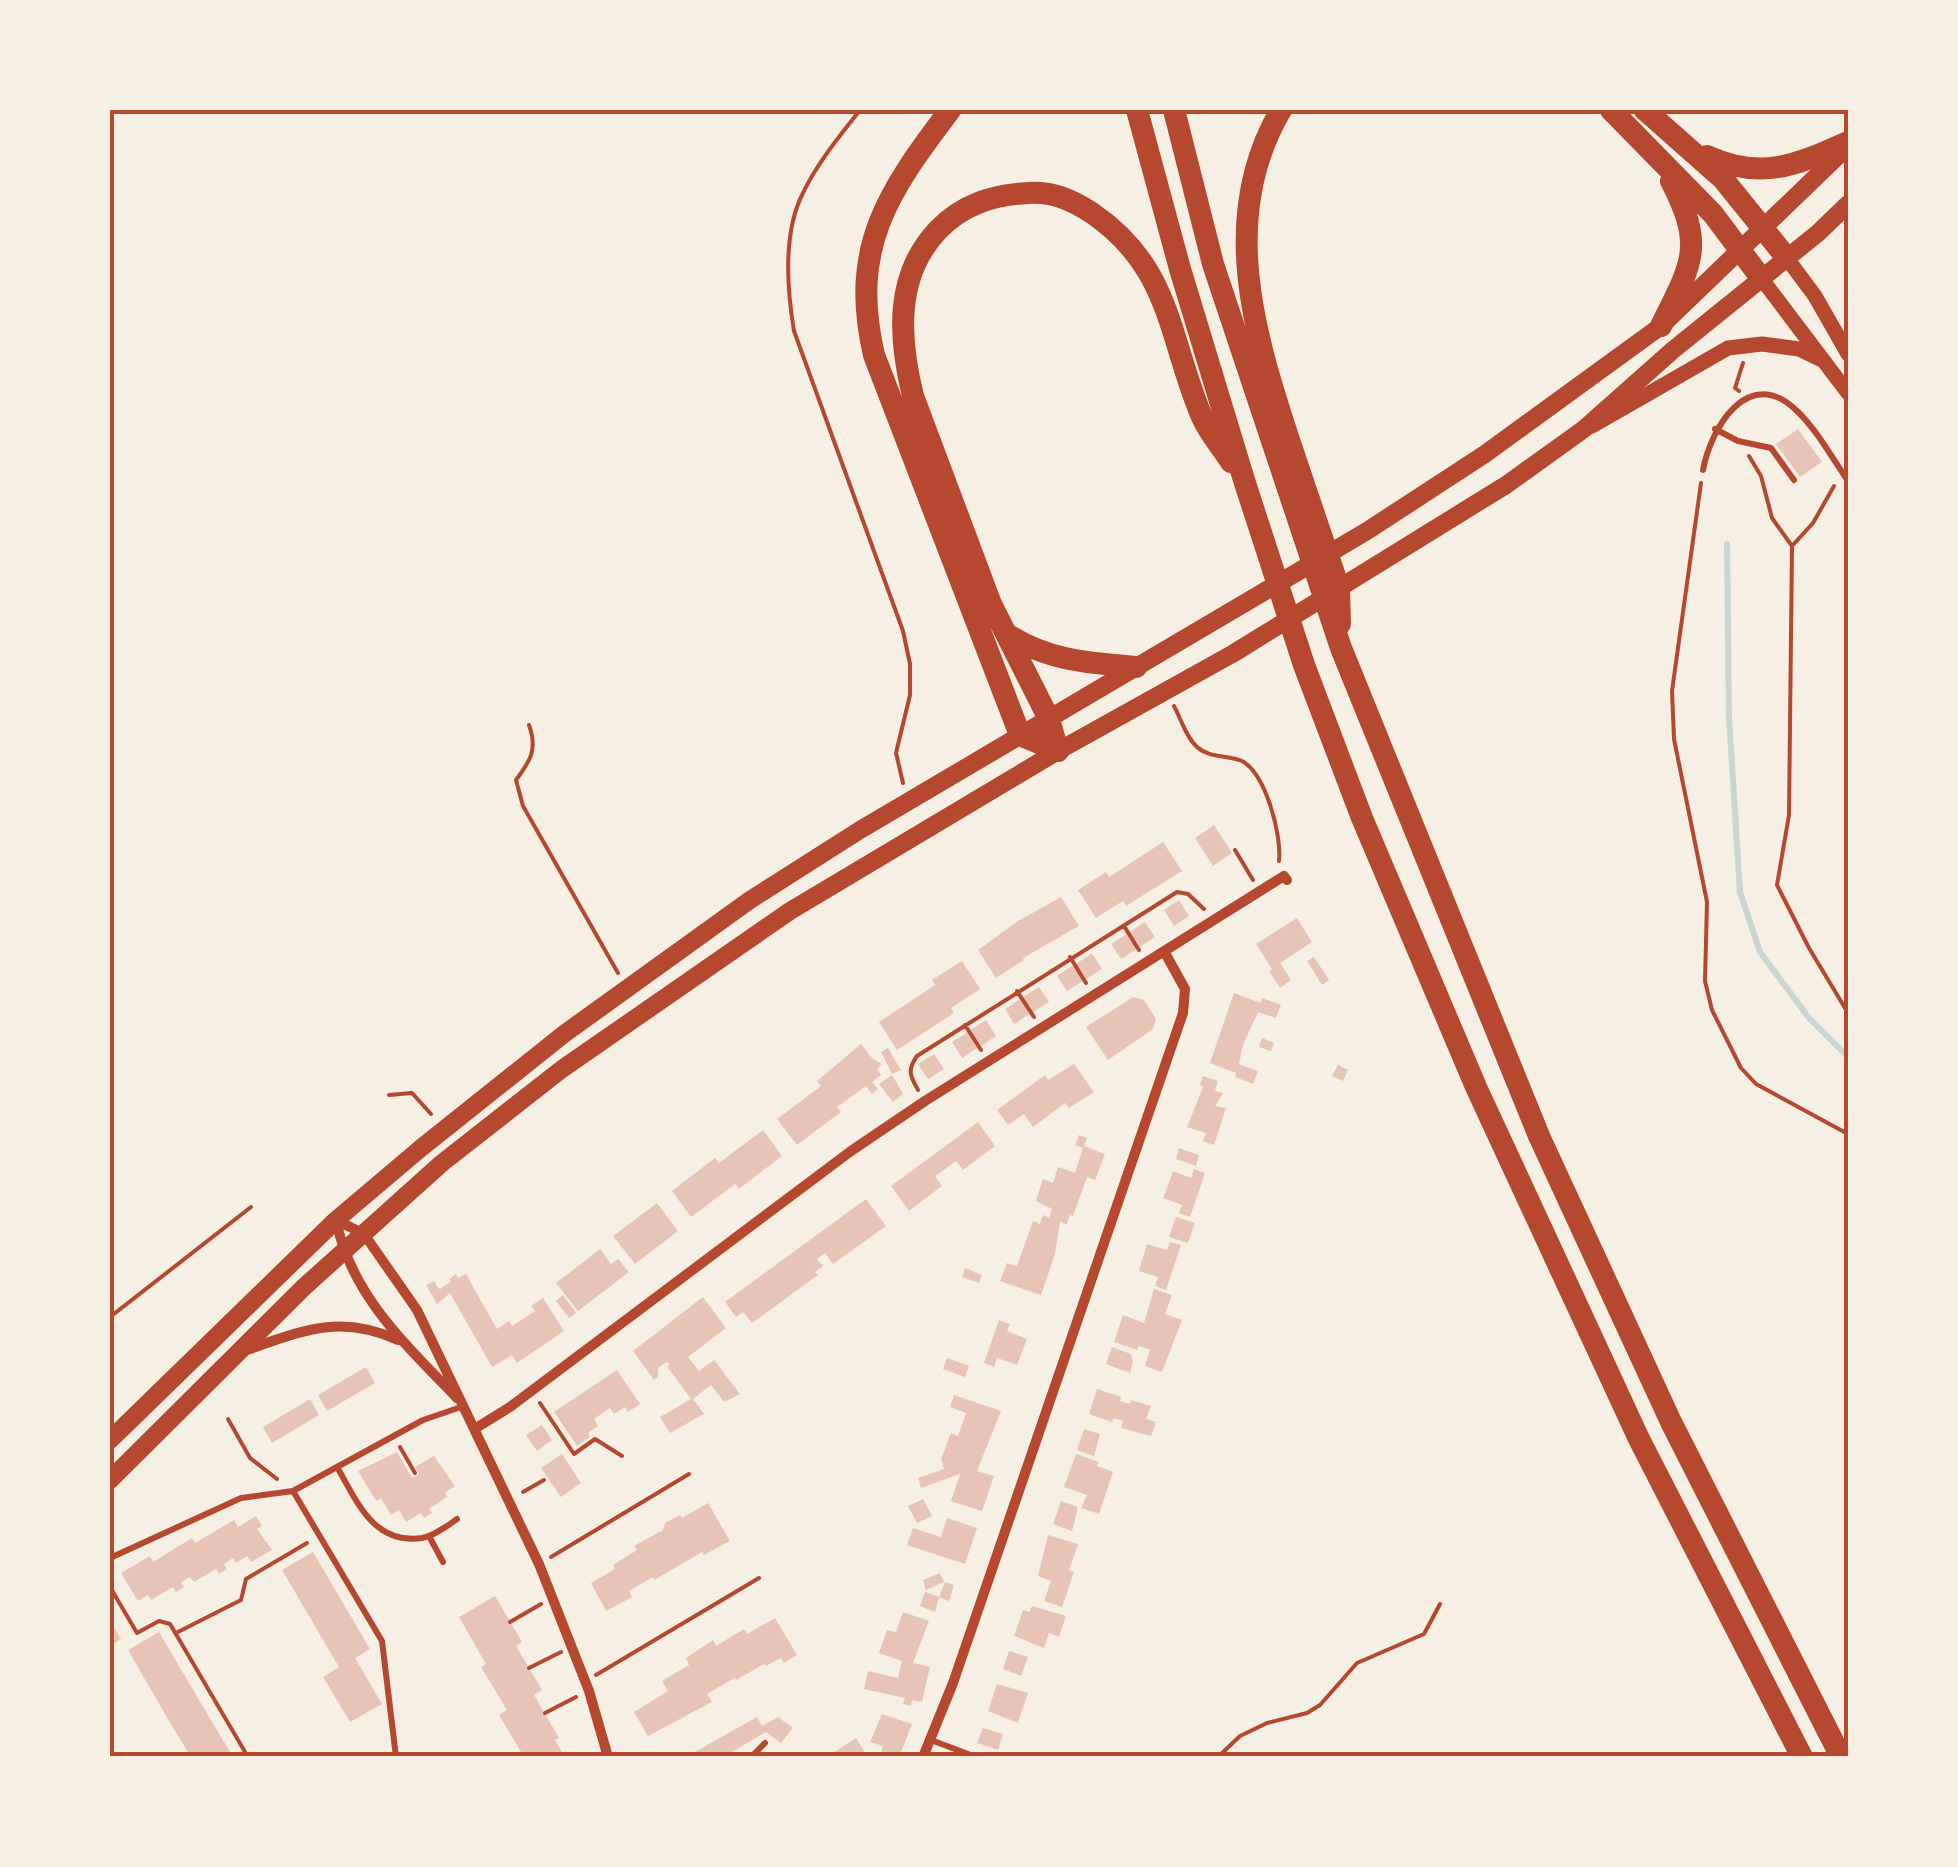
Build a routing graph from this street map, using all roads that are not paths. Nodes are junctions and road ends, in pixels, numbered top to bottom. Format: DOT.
graph roads {
  1 [pos="950,110"];
  2 [pos="1136,110"];
  3 [pos="1174,110"];
  4 [pos="1281,110"];
  5 [pos="1611,110"];
  6 [pos="1645,110"];
  7 [pos="1848,144"];
  8 [pos="1690,148"];
  9 [pos="1661,160"];
  10 [pos="1848,204"];
  11 [pos="1764,227"];
  12 [pos="1740,251"];
  13 [pos="1786,257"];
  14 [pos="1761,278"];
  15 [pos="1661,326"];
  16 [pos="1848,354"];
  17 [pos="1824,361"];
  18 [pos="1848,393"];
  19 [pos="1584,429"];
  20 [pos="1715,429"];
  21 [pos="1702,470"];
  22 [pos="1244,480"];
  23 [pos="1794,480"];
  24 [pos="1848,481"];
  25 [pos="1010,636"];
  26 [pos="1341,648"];
  27 [pos="1136,667"];
  28 [pos="1049,719"];
  29 [pos="1020,735"];
  30 [pos="1058,752"];
  31 [pos="1282,880"];
  32 [pos="1164,951"];
  33 [pos="336,1220"];
  34 [pos="364,1234"];
  35 [pos="343,1253"];
  36 [pos="402,1341"];
  37 [pos="232,1356"];
  38 [pos="464,1406"];
  39 [pos="476,1428"];
  40 [pos="112,1434"];
  41 [pos="337,1467"];
  42 [pos="110,1480"];
  43 [pos="292,1492"];
  44 [pos="457,1520"];
  45 [pos="428,1536"];
  46 [pos="110,1558"];
  47 [pos="443,1562"];
  48 [pos="931,1740"];
  49 [pos="765,1743"];
  50 [pos="396,1757"];
  51 [pos="608,1757"];
  52 [pos="750,1757"];
  53 [pos="923,1757"];
  54 [pos="976,1757"];
  55 [pos="1802,1757"];
  56 [pos="1840,1757"];
  1 -- 29 [label="highway"];
  2 -- 22 [label="highway"];
  3 -- 26 [label="highway"];
  4 -- 26 [label="highway"];
  5 -- 9 [label="highway"];
  6 -- 8 [label="highway"];
  7 -- 8 [label="highway"];
  7 -- 11 [label="main road"];
  8 -- 11 [label="highway"];
  9 -- 12 [label="highway"];
  9 -- 15 [label="highway"];
  10 -- 13 [label="main road"];
  11 -- 12 [label="main road"];
  11 -- 13 [label="highway"];
  12 -- 14 [label="highway"];
  12 -- 15 [label="main road"];
  13 -- 14 [label="main road"];
  13 -- 16 [label="street"];
  14 -- 17 [label="street"];
  14 -- 19 [label="main road"];
  15 -- 27 [label="main road"];
  17 -- 18 [label="street"];
  17 -- 19 [label="street"];
  19 -- 30 [label="main road"];
  20 -- 21 [label="lane"];
  20 -- 23 [label="lane"];
  20 -- 24 [label="lane"];
  22 -- 25 [label="highway"];
  22 -- 55 [label="highway"];
  25 -- 27 [label="highway"];
  25 -- 28 [label="highway"];
  26 -- 56 [label="highway"];
  27 -- 28 [label="main road"];
  28 -- 29 [label="main road"];
  28 -- 30 [label="highway"];
  29 -- 30 [label="highway"];
  29 -- 33 [label="main road"];
  30 -- 34 [label="main road"];
  31 -- 32 [label="street"];
  32 -- 39 [label="street"];
  32 -- 48 [label="street"];
  33 -- 34 [label="street"];
  33 -- 35 [label="street"];
  33 -- 40 [label="main road"];
  34 -- 35 [label="main road"];
  34 -- 38 [label="street"];
  35 -- 36 [label="street"];
  35 -- 37 [label="main road"];
  36 -- 37 [label="street"];
  36 -- 38 [label="street"];
  37 -- 42 [label="main road"];
  38 -- 39 [label="street"];
  38 -- 41 [label="lane"];
  39 -- 51 [label="street"];
  41 -- 43 [label="lane"];
  41 -- 45 [label="lane"];
  43 -- 46 [label="lane"];
  43 -- 50 [label="lane"];
  44 -- 45 [label="lane"];
  45 -- 47 [label="lane"];
  48 -- 53 [label="street"];
  48 -- 54 [label="lane"];
  49 -- 52 [label="lane"];
}
